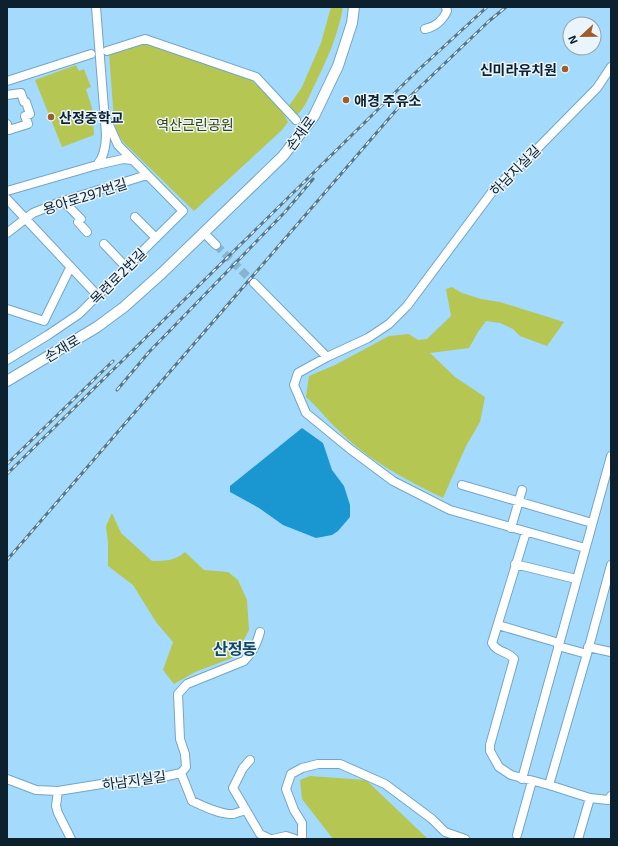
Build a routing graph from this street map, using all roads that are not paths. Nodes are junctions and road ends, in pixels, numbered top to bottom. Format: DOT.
graph roads {
  1 [pos="96,7"];
  2 [pos="354,7"];
  3 [pos="446,7"];
  4 [pos="425,29"];
  5 [pos="107,50"];
  6 [pos="91,54"];
  7 [pos="611,67"];
  8 [pos="611,79"];
  9 [pos="7,82"];
  10 [pos="602,82"];
  11 [pos="7,96"];
  12 [pos="104,114"];
  13 [pos="296,120"];
  14 [pos="7,124"];
  15 [pos="119,146"];
  16 [pos="104,150"];
  17 [pos="132,160"];
  18 [pos="115,161"];
  19 [pos="97,165"];
  20 [pos="147,175"];
  21 [pos="7,191"];
  22 [pos="7,199"];
  23 [pos="63,201"];
  24 [pos="183,211"];
  25 [pos="135,216"];
  26 [pos="25,219"];
  27 [pos="87,232"];
  28 [pos="7,233"];
  29 [pos="204,233"];
  30 [pos="156,238"];
  31 [pos="104,244"];
  32 [pos="216,245"];
  33 [pos="126,267"];
  34 [pos="70,268"];
  35 [pos="254,283"];
  36 [pos="98,296"];
  37 [pos="7,309"];
  38 [pos="44,321"];
  39 [pos="48,335"];
  40 [pos="327,357"];
  41 [pos="7,360"];
  42 [pos="7,381"];
  43 [pos="611,456"];
  44 [pos="462,485"];
  45 [pos="522,490"];
  46 [pos="519,502"];
  47 [pos="592,524"];
  48 [pos="511,528"];
  49 [pos="526,532"];
  50 [pos="585,548"];
  51 [pos="515,564"];
  52 [pos="611,565"];
  53 [pos="576,579"];
  54 [pos="498,625"];
  55 [pos="260,632"];
  56 [pos="559,644"];
  57 [pos="587,650"];
  58 [pos="611,652"];
  59 [pos="250,760"];
  60 [pos="181,773"];
  61 [pos="522,778"];
  62 [pos="7,779"];
  63 [pos="532,781"];
  64 [pos="549,785"];
  65 [pos="58,791"];
  66 [pos="611,796"];
  67 [pos="590,798"];
  68 [pos="246,810"];
  69 [pos="517,835"];
  70 [pos="71,839"];
  71 [pos="272,839"];
  72 [pos="295,839"];
  73 [pos="302,839"];
  74 [pos="466,839"];
  75 [pos="578,839"];
  1 -- 12 [label="street"];
  2 -- 29 [label="main road, 손재로"];
  3 -- 4 [label="street"];
  5 -- 13 [label="street"];
  6 -- 9 [label="street"];
  7 -- 10 [label="street, 하남지실길"];
  8 -- 10 [label="street"];
  10 -- 40 [label="street, 하남지실길"];
  11 -- 14 [label="street"];
  12 -- 15 [label="street"];
  12 -- 16 [label="street"];
  15 -- 16 [label="street"];
  15 -- 17 [label="street, 용아로297번길"];
  15 -- 18 [label="street"];
  16 -- 18 [label="street"];
  16 -- 19 [label="street"];
  17 -- 18 [label="street"];
  17 -- 20 [label="street, 용아로297번길"];
  18 -- 19 [label="street"];
  19 -- 21 [label="street"];
  20 -- 23 [label="street, 용아로297번길"];
  20 -- 24 [label="street, 용아로297번길"];
  22 -- 26 [label="street"];
  23 -- 26 [label="street, 용아로297번길"];
  23 -- 27 [label="street"];
  24 -- 30 [label="street, 목련로2번길"];
  25 -- 30 [label="street"];
  26 -- 28 [label="street"];
  26 -- 34 [label="street"];
  29 -- 32 [label="street"];
  29 -- 42 [label="main road, 손재로"];
  30 -- 33 [label="street, 목련로2번길"];
  31 -- 33 [label="street"];
  33 -- 36 [label="street, 목련로2번길"];
  34 -- 36 [label="street"];
  34 -- 38 [label="street"];
  35 -- 40 [label="street"];
  36 -- 39 [label="street, 목련로2번길"];
  37 -- 38 [label="street"];
  38 -- 39 [label="street"];
  39 -- 41 [label="street, 목련로2번길"];
  40 -- 48 [label="street, 하남지실길"];
  43 -- 47 [label="street"];
  44 -- 46 [label="street"];
  45 -- 46 [label="street"];
  46 -- 47 [label="street"];
  46 -- 48 [label="street"];
  47 -- 50 [label="street"];
  48 -- 49 [label="street, 하남지실길"];
  49 -- 50 [label="street, 하남지실길"];
  49 -- 51 [label="street"];
  50 -- 53 [label="street"];
  51 -- 53 [label="street"];
  51 -- 54 [label="street"];
  52 -- 57 [label="street"];
  53 -- 56 [label="street"];
  54 -- 56 [label="street"];
  54 -- 61 [label="street"];
  55 -- 60 [label="street, 하남지실길"];
  56 -- 57 [label="street"];
  56 -- 61 [label="street"];
  57 -- 58 [label="street"];
  57 -- 64 [label="street"];
  59 -- 68 [label="street"];
  60 -- 65 [label="street, 하남지실길"];
  60 -- 68 [label="street"];
  61 -- 63 [label="street"];
  62 -- 65 [label="street, 하남지실길"];
  63 -- 64 [label="street"];
  63 -- 69 [label="street"];
  64 -- 67 [label="street"];
  65 -- 70 [label="street"];
  66 -- 67 [label="street"];
  67 -- 75 [label="street"];
  68 -- 71 [label="street"];
  71 -- 72 [label="street"];
  73 -- 74 [label="street"];
}
